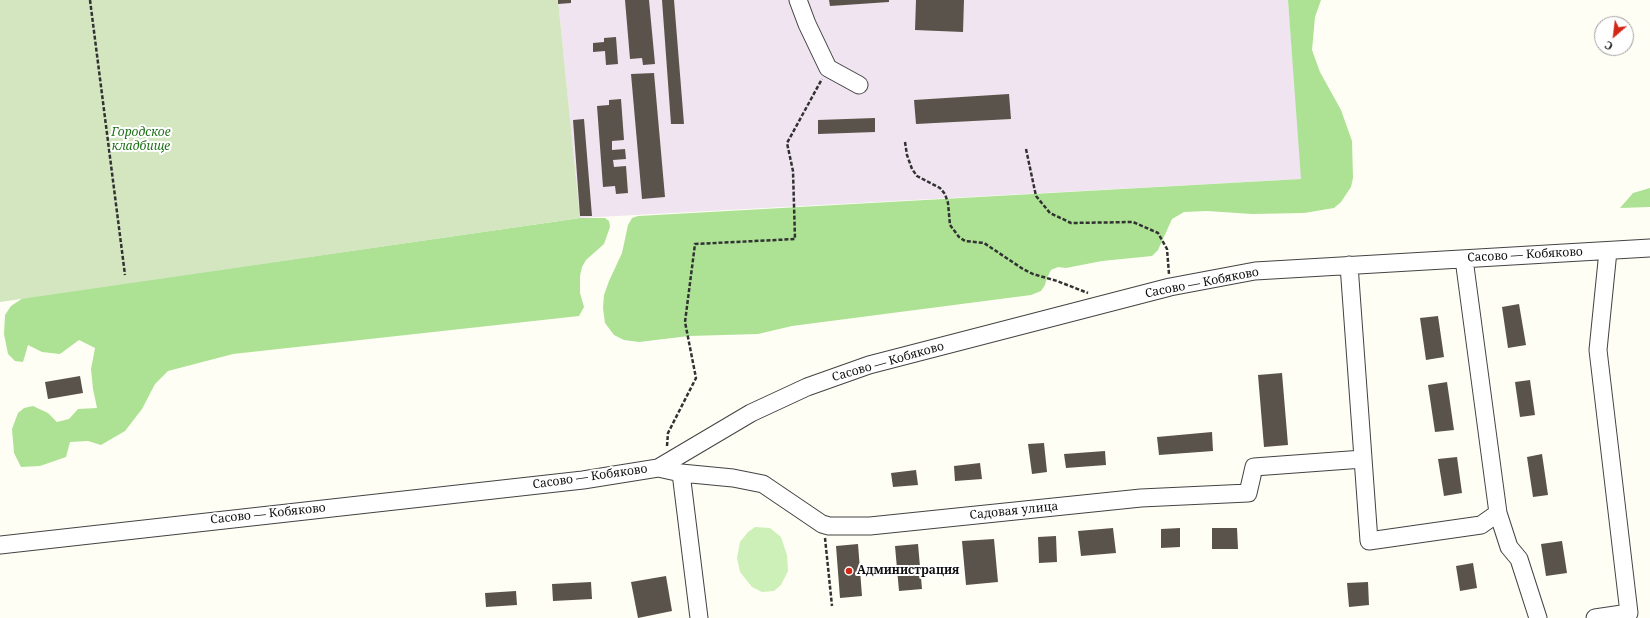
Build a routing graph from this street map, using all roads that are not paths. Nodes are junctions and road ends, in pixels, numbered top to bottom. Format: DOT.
graph roads {
  1 [pos="798,0"];
  2 [pos="859,85"];
  3 [pos="1650,248"];
  4 [pos="1608,251"];
  5 [pos="1464,259"];
  6 [pos="1349,266"];
  7 [pos="1363,459"];
  8 [pos="662,465"];
  9 [pos="681,473"];
  10 [pos="1498,513"];
  11 [pos="0,545"];
  12 [pos="699,618"];
  13 [pos="1538,618"];
  14 [pos="1595,618"];
  1 -- 2 [label="street"];
  3 -- 4 [label="street, Сасово — Кобяково"];
  4 -- 5 [label="street, Сасово — Кобяково"];
  4 -- 14 [label="street"];
  5 -- 6 [label="street, Сасово — Кобяково"];
  5 -- 10 [label="street"];
  6 -- 7 [label="street"];
  6 -- 8 [label="street, Сасово — Кобяково"];
  7 -- 9 [label="street, Садовая улица"];
  7 -- 10 [label="street"];
  8 -- 9 [label="street, Садовая улица"];
  8 -- 11 [label="street, Сасово — Кобяково"];
  9 -- 12 [label="street"];
  10 -- 13 [label="street"];
}
